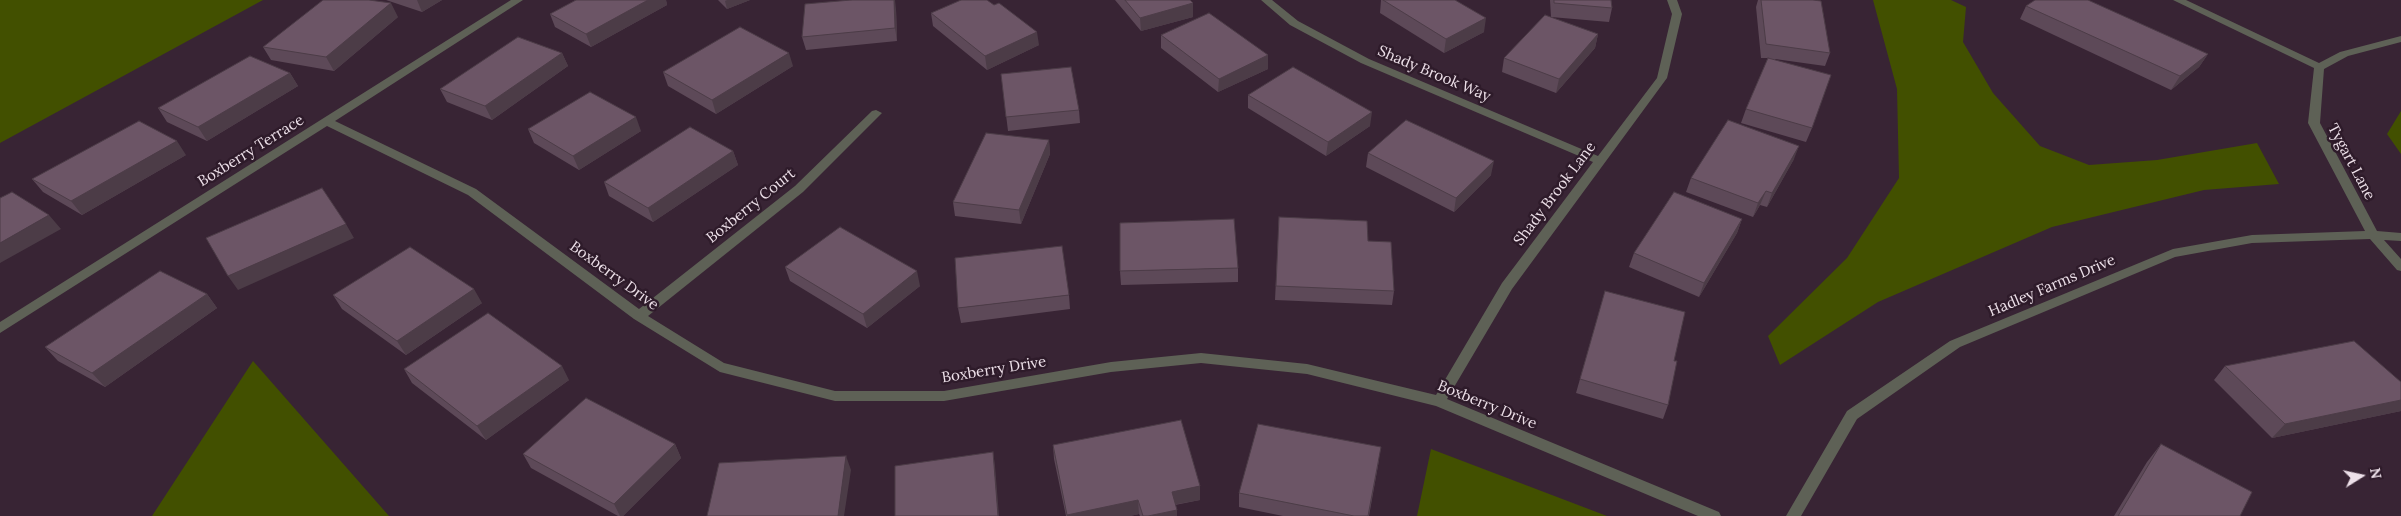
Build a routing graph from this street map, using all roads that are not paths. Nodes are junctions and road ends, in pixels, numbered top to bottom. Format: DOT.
graph roads {
  1 [pos="518,0"];
  2 [pos="1266,0"];
  3 [pos="1672,0"];
  4 [pos="2178,0"];
  5 [pos="2401,39"];
  6 [pos="2319,67"];
  7 [pos="876,113"];
  8 [pos="326,121"];
  9 [pos="1600,161"];
  10 [pos="2373,235"];
  11 [pos="2401,237"];
  12 [pos="2401,267"];
  13 [pos="639,316"];
  14 [pos="0,328"];
  15 [pos="1439,401"];
  16 [pos="1714,516"];
  17 [pos="1793,516"];
  1 -- 8 [label="street, Boxberry Terrace"];
  2 -- 9 [label="street, Shady Brook Way"];
  3 -- 9 [label="street, Shady Brook Lane"];
  4 -- 6 [label="street"];
  5 -- 6 [label="street"];
  6 -- 10 [label="street, Tygart Lane"];
  7 -- 13 [label="street, Boxberry Court"];
  8 -- 13 [label="street, Boxberry Drive"];
  8 -- 14 [label="street, Boxberry Terrace"];
  9 -- 15 [label="street, Shady Brook Lane"];
  10 -- 11 [label="street, Hadley Farms Drive"];
  10 -- 12 [label="street, Tygart Lane"];
  10 -- 17 [label="street, Hadley Farms Drive"];
  13 -- 15 [label="street, Boxberry Drive"];
  15 -- 16 [label="street, Boxberry Drive"];
}
